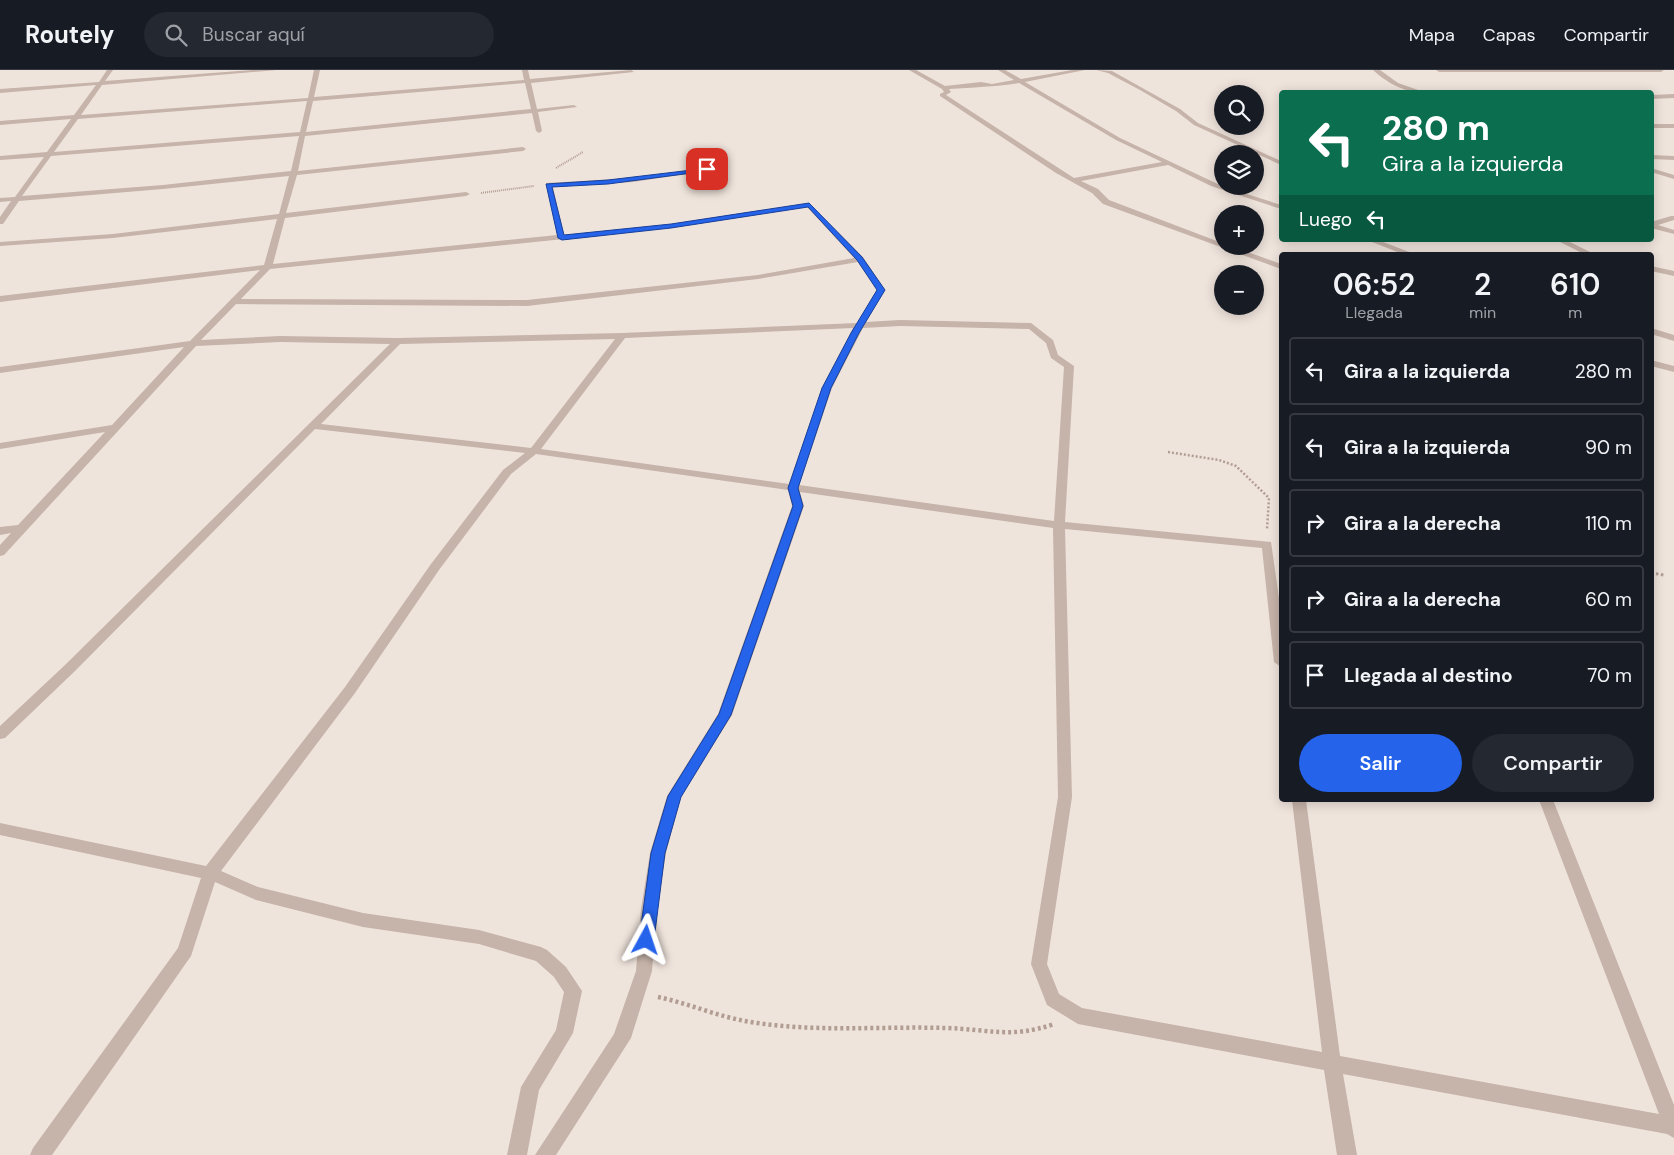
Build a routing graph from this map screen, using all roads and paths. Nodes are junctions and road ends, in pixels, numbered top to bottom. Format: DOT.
graph roads {
  1 [pos="110,70"];
  2 [pos="274,70"];
  3 [pos="317,70"];
  4 [pos="525,70"];
  5 [pos="912,70"];
  6 [pos="1001,70"];
  7 [pos="1082,70"];
  8 [pos="1099,70"];
  9 [pos="1376,70"];
  10 [pos="1439,70"];
  11 [pos="1661,70"];
  12 [pos="631,72"];
  13 [pos="527,82"];
  14 [pos="1022,82"];
  15 [pos="100,83"];
  16 [pos="944,88"];
  17 [pos="1415,90"];
  18 [pos="0,91"];
  19 [pos="1674,96"];
  20 [pos="1654,97"];
  21 [pos="312,98"];
  22 [pos="574,107"];
  23 [pos="534,111"];
  24 [pos="78,116"];
  25 [pos="0,123"];
  26 [pos="1654,126"];
  27 [pos="1674,126"];
  28 [pos="540,131"];
  29 [pos="303,134"];
  30 [pos="523,148"];
  31 [pos="51,153"];
  32 [pos="1654,157"];
  33 [pos="0,158"];
  34 [pos="1674,158"];
  35 [pos="1279,162"];
  36 [pos="1168,163"];
  37 [pos="726,167"];
  38 [pos="1654,171"];
  39 [pos="294,172"];
  40 [pos="1674,177"];
  41 [pos="1073,180"];
  42 [pos="549,185"];
  43 [pos="466,194"];
  44 [pos="16,198"];
  45 [pos="0,200"];
  46 [pos="1279,206"];
  47 [pos="281,217"];
  48 [pos="1674,218"];
  49 [pos="0,222"];
  50 [pos="1654,224"];
  51 [pos="1654,226"];
  52 [pos="1674,232"];
  53 [pos="562,238"];
  54 [pos="1377,242"];
  55 [pos="1564,242"];
  56 [pos="1214,243"];
  57 [pos="0,244"];
  58 [pos="1405,252"];
  59 [pos="1586,252"];
  60 [pos="1248,255"];
  61 [pos="860,259"];
  62 [pos="1279,266"];
  63 [pos="268,267"];
  64 [pos="1654,269"];
  65 [pos="1674,274"];
  66 [pos="0,299"];
  67 [pos="234,301"];
  68 [pos="860,325"];
  69 [pos="1654,331"];
  70 [pos="622,336"];
  71 [pos="1674,338"];
  72 [pos="398,341"];
  73 [pos="193,343"];
  74 [pos="1654,364"];
  75 [pos="1674,369"];
  76 [pos="0,370"];
  77 [pos="312,426"];
  78 [pos="116,427"];
  79 [pos="0,446"];
  80 [pos="534,452"];
  81 [pos="1168,452"];
  82 [pos="793,488"];
  83 [pos="1059,525"];
  84 [pos="23,528"];
  85 [pos="0,531"];
  86 [pos="1267,545"];
  87 [pos="0,552"];
  88 [pos="1654,573"];
  89 [pos="1664,575"];
  90 [pos="1279,645"];
  91 [pos="0,734"];
  92 [pos="1299,802"];
  93 [pos="1547,802"];
  94 [pos="0,829"];
  95 [pos="210,873"];
  96 [pos="637,993"];
  97 [pos="1078,1016"];
  98 [pos="1332,1062"];
  99 [pos="1674,1127"];
  100 [pos="40,1155"];
  101 [pos="517,1155"];
  102 [pos="545,1155"];
  103 [pos="1348,1155"];
  1 -- 15 [label="street"];
  2 -- 15 [label="street"];
  3 -- 21 [label="street"];
  4 -- 13 [label="street"];
  5 -- 16 [label="street"];
  6 -- 14 [label="street"];
  7 -- 14 [label="street"];
  8 -- 35 [label="street"];
  9 -- 17 [label="street"];
  10 -- 11 [label="street"];
  12 -- 13 [label="street"];
  13 -- 21 [label="street"];
  13 -- 23 [label="street"];
  14 -- 16 [label="street"];
  14 -- 36 [label="street"];
  15 -- 18 [label="street"];
  15 -- 24 [label="street"];
  16 -- 41 [label="street"];
  19 -- 20 [label="street"];
  21 -- 24 [label="street"];
  21 -- 29 [label="street"];
  22 -- 23 [label="street"];
  23 -- 28 [label="street"];
  23 -- 29 [label="street"];
  24 -- 25 [label="street"];
  24 -- 31 [label="street"];
  26 -- 27 [label="street"];
  29 -- 31 [label="street"];
  29 -- 39 [label="street"];
  30 -- 39 [label="street"];
  31 -- 33 [label="street"];
  31 -- 44 [label="street"];
  32 -- 34 [label="street"];
  36 -- 41 [label="street"];
  36 -- 46 [label="street"];
  37 -- 42 [label="street"];
  38 -- 40 [label="street"];
  39 -- 44 [label="street"];
  39 -- 47 [label="street"];
  41 -- 56 [label="street"];
  42 -- 43 [label="path"];
  42 -- 53 [label="street"];
  43 -- 47 [label="street"];
  44 -- 45 [label="street"];
  44 -- 49 [label="street"];
  47 -- 57 [label="street"];
  47 -- 63 [label="street"];
  48 -- 50 [label="street"];
  51 -- 52 [label="street"];
  53 -- 61 [label="street"];
  53 -- 63 [label="street"];
  54 -- 58 [label="street"];
  55 -- 59 [label="street"];
  60 -- 62 [label="street"];
  61 -- 67 [label="street"];
  61 -- 68 [label="street"];
  63 -- 66 [label="street"];
  63 -- 67 [label="street"];
  64 -- 65 [label="street"];
  67 -- 73 [label="street"];
  68 -- 70 [label="street"];
  68 -- 82 [label="street"];
  68 -- 83 [label="street"];
  69 -- 71 [label="street"];
  70 -- 72 [label="street"];
  70 -- 80 [label="street"];
  72 -- 73 [label="street"];
  72 -- 77 [label="street"];
  73 -- 76 [label="street"];
  73 -- 78 [label="street"];
  74 -- 75 [label="street"];
  77 -- 80 [label="street"];
  77 -- 91 [label="street"];
  78 -- 79 [label="street"];
  78 -- 84 [label="street"];
  80 -- 82 [label="street"];
  80 -- 95 [label="street"];
  81 -- 86 [label="path"];
  82 -- 83 [label="street"];
  82 -- 96 [label="street"];
  83 -- 86 [label="street"];
  83 -- 97 [label="street"];
  84 -- 85 [label="street"];
  84 -- 87 [label="street"];
  86 -- 90 [label="street"];
  88 -- 89 [label="path"];
  92 -- 98 [label="street"];
  93 -- 99 [label="street"];
  94 -- 95 [label="street"];
  95 -- 100 [label="street"];
  95 -- 101 [label="street"];
  96 -- 97 [label="path"];
  96 -- 102 [label="street"];
  97 -- 98 [label="street"];
  98 -- 99 [label="street"];
  98 -- 103 [label="street"];
}
